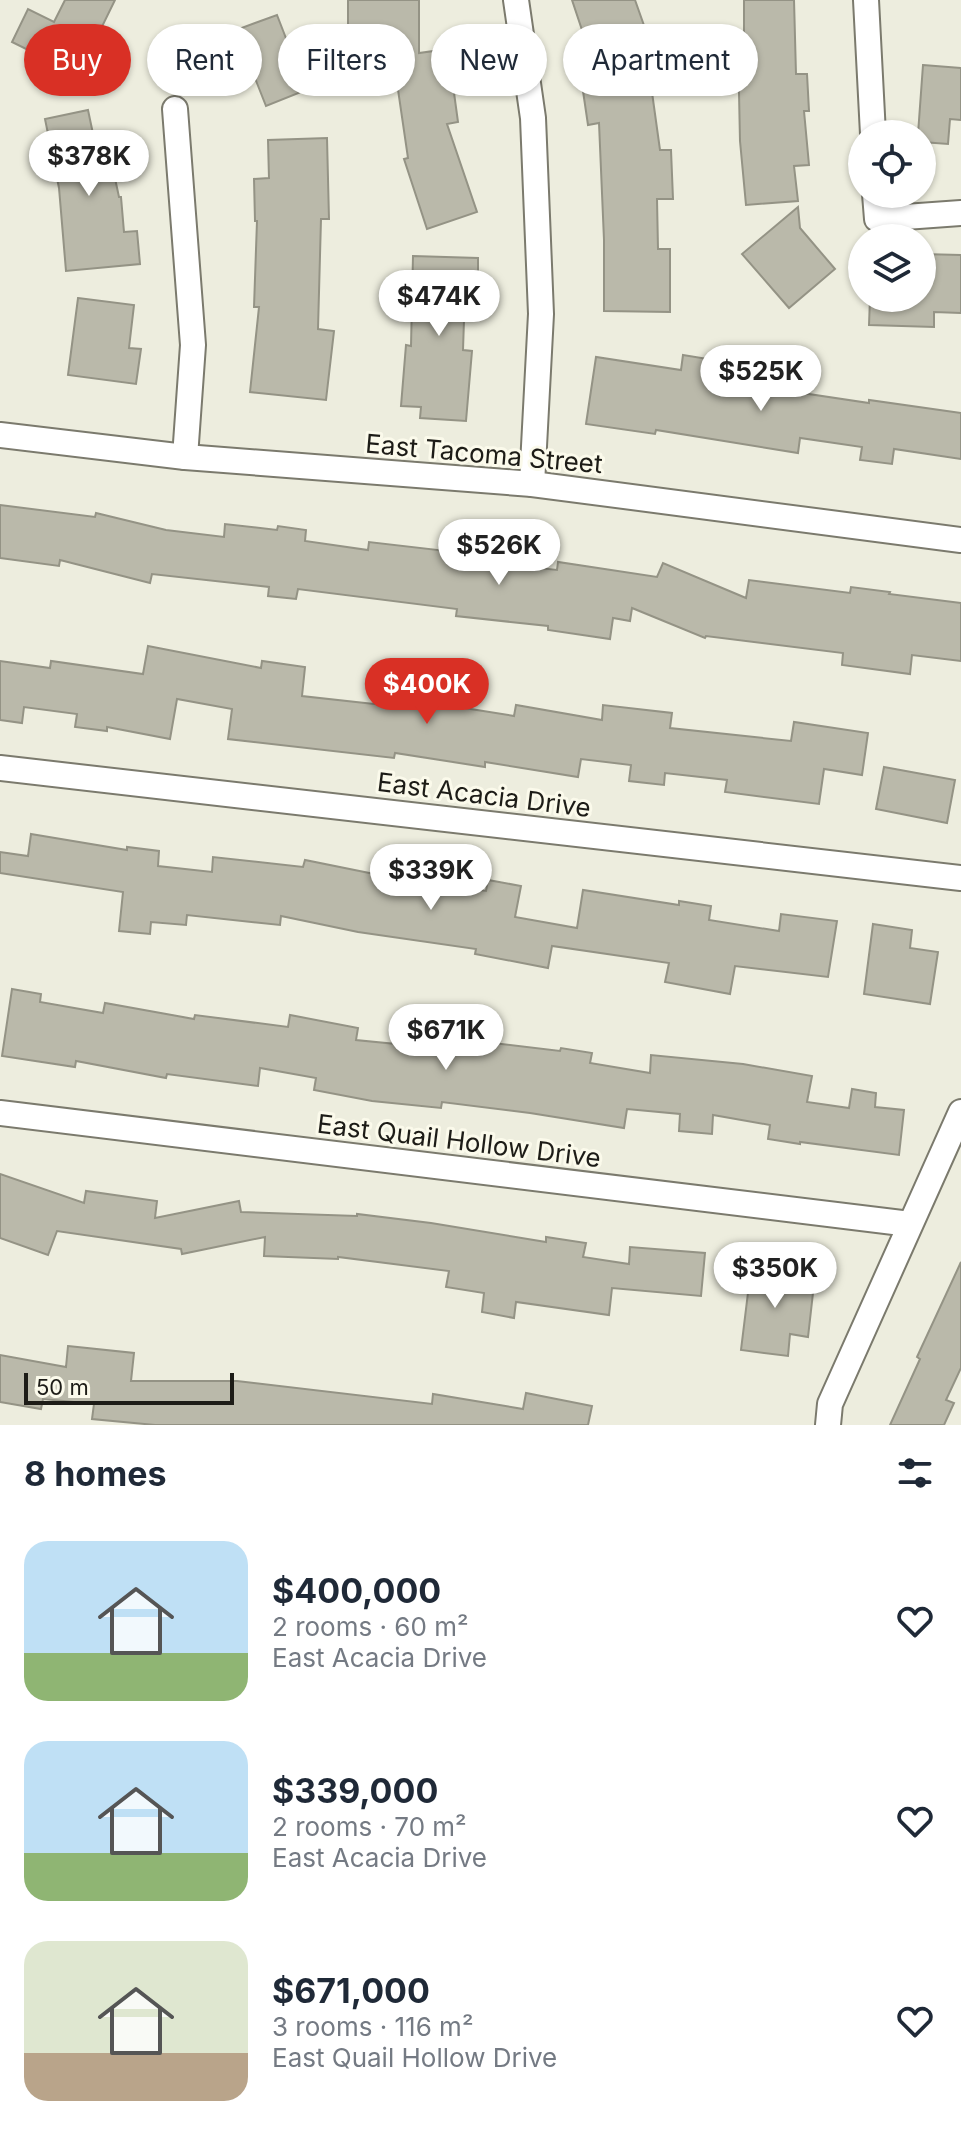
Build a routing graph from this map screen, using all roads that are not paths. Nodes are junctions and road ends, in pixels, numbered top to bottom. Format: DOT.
graph roads {
  1 [pos="516,0"];
  2 [pos="866,0"];
  3 [pos="175,109"];
  4 [pos="872,120"];
  5 [pos="876,208"];
  6 [pos="961,213"];
  7 [pos="0,435"];
  8 [pos="185,457"];
  9 [pos="532,484"];
  10 [pos="961,540"];
  11 [pos="0,768"];
  12 [pos="961,878"];
  13 [pos="961,1112"];
  14 [pos="0,1113"];
  15 [pos="910,1224"];
  16 [pos="828,1425"];
  1 -- 9 [label="street"];
  2 -- 4 [label="street"];
  3 -- 8 [label="street"];
  5 -- 6 [label="street"];
  7 -- 8 [label="street, East Tacoma Street"];
  8 -- 9 [label="street, East Tacoma Street"];
  9 -- 10 [label="street, East Tacoma Street"];
  11 -- 12 [label="street, East Acacia Drive"];
  13 -- 15 [label="street"];
  14 -- 15 [label="street, East Quail Hollow Drive"];
  15 -- 16 [label="street"];
}
